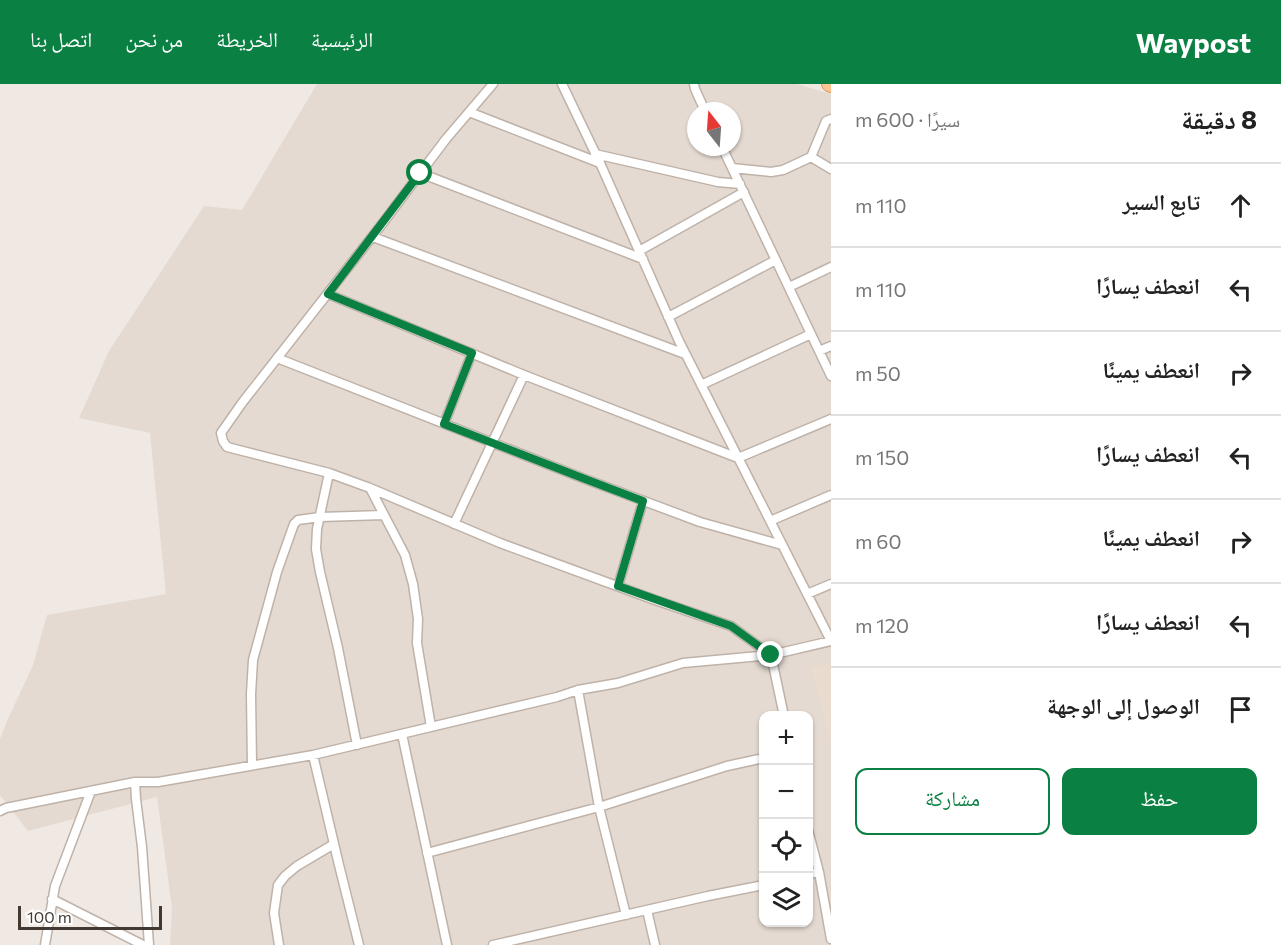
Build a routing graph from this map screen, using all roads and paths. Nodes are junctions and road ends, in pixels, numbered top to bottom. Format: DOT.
graph roads {
  1 [pos="493,84"];
  2 [pos="561,84"];
  3 [pos="694,84"];
  4 [pos="701,102"];
  5 [pos="469,112"];
  6 [pos="831,119"];
  7 [pos="595,154"];
  8 [pos="726,156"];
  9 [pos="811,157"];
  10 [pos="600,163"];
  11 [pos="732,168"];
  12 [pos="831,169"];
  13 [pos="420,173"];
  14 [pos="742,188"];
  15 [pos="373,237"];
  16 [pos="641,255"];
  17 [pos="776,260"];
  18 [pos="831,267"];
  19 [pos="789,287"];
  20 [pos="328,294"];
  21 [pos="668,317"];
  22 [pos="811,334"];
  23 [pos="831,346"];
  24 [pos="819,351"];
  25 [pos="472,353"];
  26 [pos="685,354"];
  27 [pos="277,358"];
  28 [pos="524,375"];
  29 [pos="831,376"];
  30 [pos="701,385"];
  31 [pos="831,419"];
  32 [pos="444,424"];
  33 [pos="493,443"];
  34 [pos="738,458"];
  35 [pos="328,473"];
  36 [pos="370,488"];
  37 [pos="831,495"];
  38 [pos="643,501"];
  39 [pos="384,515"];
  40 [pos="320,517"];
  41 [pos="770,521"];
  42 [pos="454,524"];
  43 [pos="782,545"];
  44 [pos="831,584"];
  45 [pos="618,586"];
  46 [pos="807,594"];
  47 [pos="771,655"];
  48 [pos="578,690"];
  49 [pos="783,711"];
  50 [pos="431,727"];
  51 [pos="402,734"];
  52 [pos="357,745"];
  53 [pos="313,755"];
  54 [pos="759,759"];
  55 [pos="252,765"];
  56 [pos="135,782"];
  57 [pos="91,791"];
  58 [pos="598,807"];
  59 [pos="0,811"];
  60 [pos="334,844"];
  61 [pos="813,849"];
  62 [pos="427,853"];
  63 [pos="819,872"];
  64 [pos="813,873"];
  65 [pos="759,886"];
  66 [pos="52,899"];
  67 [pos="647,910"];
  68 [pos="626,915"];
  69 [pos="831,939"];
  70 [pos="45,945"];
  71 [pos="142,945"];
  72 [pos="149,945"];
  73 [pos="279,945"];
  74 [pos="359,945"];
  75 [pos="447,945"];
  76 [pos="493,945"];
  77 [pos="654,945"];
  1 -- 5 [label="street"];
  2 -- 7 [label="street"];
  3 -- 4 [label="street"];
  5 -- 10 [label="street"];
  5 -- 13 [label="street"];
  6 -- 9 [label="street"];
  7 -- 10 [label="street"];
  7 -- 14 [label="street"];
  8 -- 11 [label="street"];
  9 -- 11 [label="street"];
  9 -- 12 [label="street"];
  10 -- 16 [label="street"];
  11 -- 14 [label="street"];
  13 -- 15 [label="street"];
  13 -- 16 [label="street"];
  14 -- 16 [label="street"];
  14 -- 17 [label="street"];
  15 -- 20 [label="street"];
  15 -- 26 [label="street"];
  16 -- 21 [label="street"];
  17 -- 19 [label="street"];
  17 -- 21 [label="street"];
  18 -- 19 [label="street"];
  19 -- 22 [label="street"];
  20 -- 25 [label="street"];
  20 -- 27 [label="street"];
  21 -- 26 [label="street"];
  22 -- 24 [label="street"];
  22 -- 30 [label="street"];
  23 -- 24 [label="street"];
  24 -- 29 [label="street"];
  25 -- 28 [label="street"];
  25 -- 32 [label="street"];
  26 -- 30 [label="street"];
  27 -- 32 [label="street"];
  27 -- 35 [label="street"];
  28 -- 33 [label="street"];
  28 -- 34 [label="street"];
  30 -- 34 [label="street"];
  31 -- 34 [label="street"];
  32 -- 33 [label="street"];
  33 -- 38 [label="street"];
  33 -- 42 [label="street"];
  34 -- 41 [label="street"];
  35 -- 36 [label="street"];
  35 -- 40 [label="street"];
  36 -- 39 [label="street"];
  36 -- 42 [label="street"];
  37 -- 41 [label="street"];
  38 -- 43 [label="street"];
  38 -- 45 [label="street"];
  39 -- 40 [label="street"];
  39 -- 50 [label="street"];
  40 -- 52 [label="street"];
  40 -- 55 [label="street"];
  41 -- 43 [label="street"];
  42 -- 45 [label="street"];
  43 -- 46 [label="street"];
  44 -- 46 [label="street"];
  45 -- 47 [label="street"];
  46 -- 47 [label="street"];
  47 -- 48 [label="street"];
  47 -- 49 [label="street"];
  48 -- 50 [label="street"];
  48 -- 58 [label="street"];
  50 -- 51 [label="street"];
  51 -- 52 [label="street"];
  51 -- 62 [label="street"];
  52 -- 53 [label="street"];
  53 -- 55 [label="street"];
  53 -- 60 [label="street"];
  54 -- 58 [label="street"];
  55 -- 56 [label="street"];
  56 -- 57 [label="street"];
  56 -- 72 [label="street"];
  57 -- 59 [label="street"];
  57 -- 66 [label="street"];
  58 -- 62 [label="street"];
  58 -- 68 [label="street"];
  60 -- 73 [label="street"];
  60 -- 74 [label="street"];
  61 -- 63 [label="street"];
  62 -- 75 [label="street"];
  63 -- 64 [label="street"];
  63 -- 69 [label="street"];
  65 -- 67 [label="street"];
  66 -- 70 [label="street"];
  66 -- 71 [label="street"];
  67 -- 68 [label="street"];
  67 -- 77 [label="street"];
  68 -- 76 [label="street"];
}
